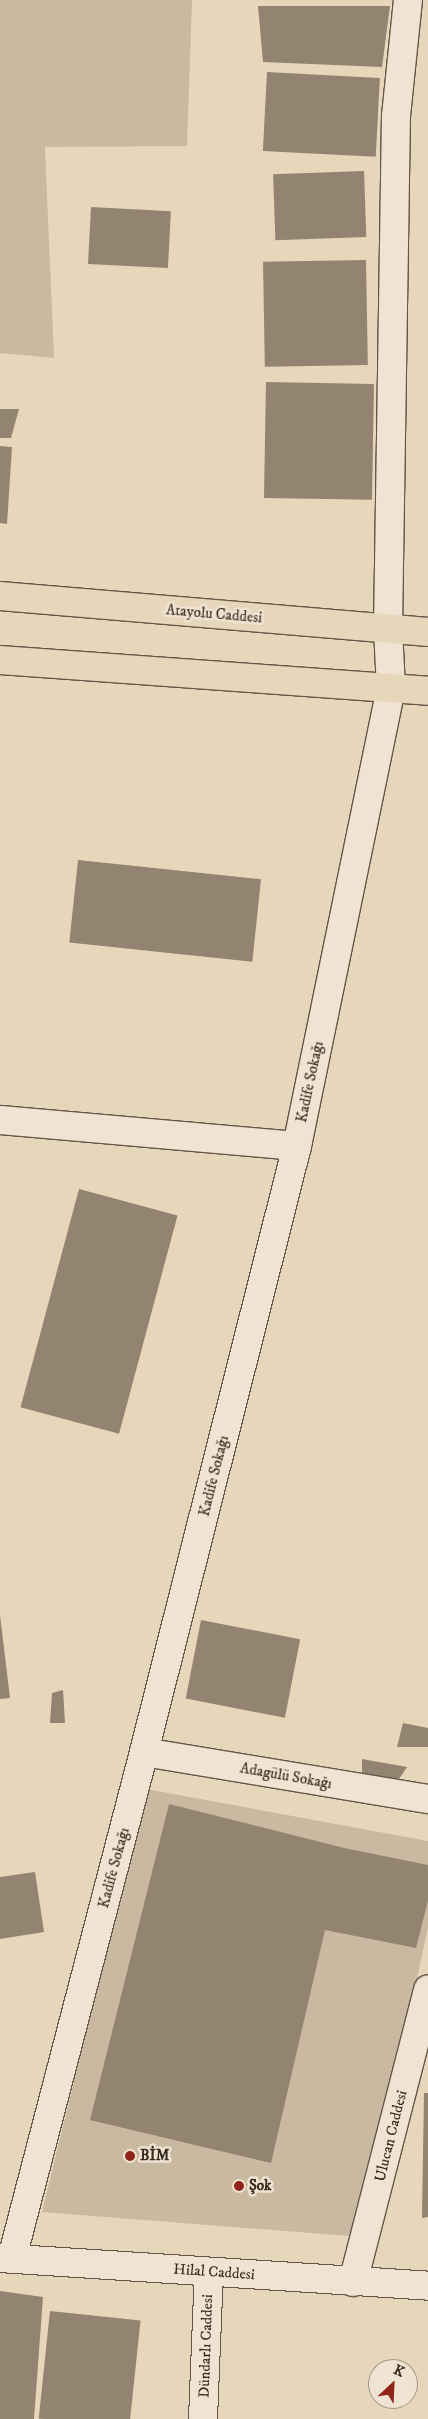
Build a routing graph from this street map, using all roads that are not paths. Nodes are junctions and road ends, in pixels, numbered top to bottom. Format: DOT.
graph roads {
  1 [pos="408,0"];
  2 [pos="0,596"];
  3 [pos="388,629"];
  4 [pos="428,632"];
  5 [pos="0,660"];
  6 [pos="391,687"];
  7 [pos="428,691"];
  8 [pos="0,1120"];
  9 [pos="297,1146"];
  10 [pos="144,1752"];
  11 [pos="428,1799"];
  12 [pos="428,1989"];
  13 [pos="6,2258"];
  14 [pos="209,2272"];
  15 [pos="353,2282"];
  16 [pos="428,2286"];
  17 [pos="203,2419"];
  1 -- 3 [label="street, Kadife Sokağı"];
  2 -- 3 [label="main road, Atayolu Caddesi"];
  3 -- 4 [label="main road, Atayolu Caddesi"];
  3 -- 6 [label="street, Kadife Sokağı"];
  5 -- 6 [label="main road"];
  6 -- 7 [label="main road"];
  6 -- 9 [label="street, Kadife Sokağı"];
  8 -- 9 [label="street"];
  9 -- 10 [label="street, Kadife Sokağı"];
  10 -- 11 [label="street, Adagülü Sokağı"];
  10 -- 13 [label="street, Kadife Sokağı"];
  12 -- 15 [label="street, Ulucan Caddesi"];
  13 -- 14 [label="street, Hilal Caddesi"];
  14 -- 15 [label="street, Hilal Caddesi"];
  14 -- 17 [label="street, Dündarlı Caddesi"];
  15 -- 16 [label="street, Hilal Caddesi"];
}
